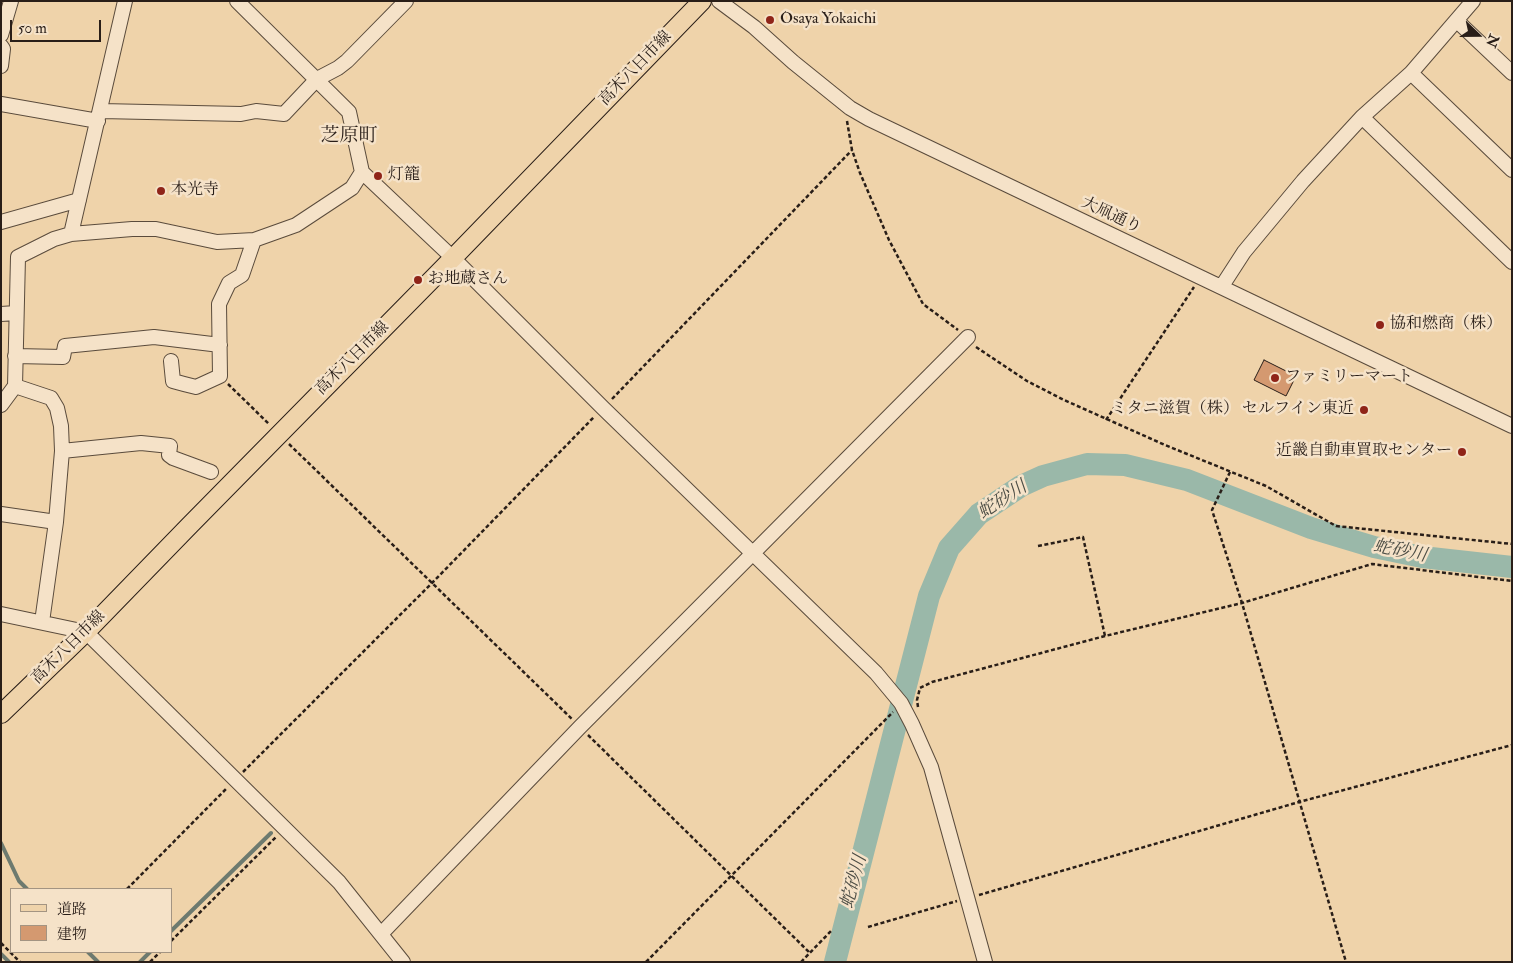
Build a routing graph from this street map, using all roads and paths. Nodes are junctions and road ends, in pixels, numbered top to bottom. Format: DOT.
graph roads {
  1 [pos="11,1"];
  2 [pos="125,1"];
  3 [pos="237,1"];
  4 [pos="406,1"];
  5 [pos="702,1"];
  6 [pos="719,1"];
  7 [pos="1473,1"];
  8 [pos="1457,21"];
  9 [pos="1,35"];
  10 [pos="1,46"];
  11 [pos="1,66"];
  12 [pos="1512,73"];
  13 [pos="1411,74"];
  14 [pos="317,79"];
  15 [pos="1,104"];
  16 [pos="850,108"];
  17 [pos="100,116"];
  18 [pos="1362,117"];
  19 [pos="852,150"];
  20 [pos="1512,170"];
  21 [pos="362,172"];
  22 [pos="79,200"];
  23 [pos="1,222"];
  24 [pos="71,234"];
  25 [pos="254,240"];
  26 [pos="453,258"];
  27 [pos="1512,262"];
  28 [pos="1201,277"];
  29 [pos="1222,286"];
  30 [pos="16,313"];
  31 [pos="1,314"];
  32 [pos="968,337"];
  33 [pos="220,345"];
  34 [pos="15,356"];
  35 [pos="171,361"];
  36 [pos="220,376"];
  37 [pos="15,386"];
  38 [pos="1,405"];
  39 [pos="603,408"];
  40 [pos="1106,420"];
  41 [pos="1512,426"];
  42 [pos="279,434"];
  43 [pos="62,451"];
  44 [pos="211,472"];
  45 [pos="1230,472"];
  46 [pos="1,514"];
  47 [pos="56,522"];
  48 [pos="1512,544"];
  49 [pos="1038,546"];
  50 [pos="753,553"];
  51 [pos="1512,581"];
  52 [pos="433,582"];
  53 [pos="1242,603"];
  54 [pos="1,614"];
  55 [pos="42,622"];
  56 [pos="86,632"];
  57 [pos="1106,636"];
  58 [pos="901,703"];
  59 [pos="1,714"];
  60 [pos="912,724"];
  61 [pos="580,727"];
  62 [pos="1512,744"];
  63 [pos="236,780"];
  64 [pos="1299,802"];
  65 [pos="285,828"];
  66 [pos="731,876"];
  67 [pos="128,888"];
  68 [pos="966,898"];
  69 [pos="868,927"];
  70 [pos="831,931"];
  71 [pos="381,934"];
  72 [pos="172,940"];
  73 [pos="1,943"];
  74 [pos="10,952"];
  75 [pos="11,953"];
  76 [pos="159,953"];
  77 [pos="810,953"];
  78 [pos="20,962"];
  79 [pos="150,962"];
  80 [pos="403,962"];
  81 [pos="646,962"];
  82 [pos="801,962"];
  83 [pos="985,962"];
  84 [pos="1346,962"];
  1 -- 9 [label="street"];
  2 -- 17 [label="street"];
  3 -- 14 [label="street"];
  4 -- 14 [label="street"];
  5 -- 26 [label="main road, 高木八日市線"];
  6 -- 16 [label="street, 大凧通り"];
  7 -- 8 [label="street"];
  8 -- 12 [label="street"];
  8 -- 13 [label="street"];
  10 -- 11 [label="street"];
  13 -- 18 [label="street"];
  13 -- 20 [label="street"];
  14 -- 17 [label="street"];
  14 -- 21 [label="street"];
  15 -- 17 [label="street"];
  16 -- 19 [label="path"];
  16 -- 28 [label="street, 大凧通り"];
  17 -- 22 [label="street"];
  18 -- 27 [label="street"];
  18 -- 29 [label="street"];
  19 -- 32 [label="path"];
  19 -- 39 [label="path"];
  21 -- 25 [label="street"];
  21 -- 26 [label="street"];
  22 -- 23 [label="street"];
  22 -- 24 [label="street"];
  24 -- 25 [label="street"];
  24 -- 30 [label="street"];
  25 -- 33 [label="street"];
  26 -- 39 [label="street"];
  26 -- 42 [label="main road, 高木八日市線"];
  28 -- 29 [label="street, 大凧通り"];
  28 -- 40 [label="path"];
  29 -- 41 [label="street, 大凧通り"];
  30 -- 31 [label="street"];
  30 -- 34 [label="street"];
  32 -- 40 [label="path"];
  32 -- 50 [label="street"];
  33 -- 34 [label="street"];
  33 -- 36 [label="street"];
  34 -- 37 [label="street"];
  35 -- 36 [label="street"];
  36 -- 42 [label="path"];
  37 -- 38 [label="street"];
  37 -- 43 [label="street"];
  39 -- 50 [label="street"];
  39 -- 52 [label="path"];
  40 -- 45 [label="path"];
  42 -- 52 [label="path"];
  42 -- 56 [label="main road, 高木八日市線"];
  43 -- 44 [label="street"];
  43 -- 47 [label="street"];
  45 -- 48 [label="path"];
  45 -- 53 [label="path"];
  46 -- 47 [label="street"];
  47 -- 55 [label="street"];
  49 -- 57 [label="path"];
  50 -- 58 [label="street"];
  50 -- 61 [label="street"];
  51 -- 53 [label="path"];
  52 -- 61 [label="path"];
  52 -- 63 [label="path"];
  53 -- 57 [label="path"];
  53 -- 64 [label="path"];
  54 -- 55 [label="street"];
  55 -- 56 [label="street"];
  56 -- 59 [label="main road, 高木八日市線"];
  56 -- 63 [label="street"];
  57 -- 60 [label="path"];
  58 -- 60 [label="street"];
  58 -- 66 [label="path"];
  60 -- 68 [label="street"];
  61 -- 66 [label="path"];
  61 -- 71 [label="street"];
  62 -- 64 [label="path"];
  63 -- 65 [label="street"];
  63 -- 67 [label="path"];
  64 -- 68 [label="path"];
  64 -- 84 [label="path"];
  65 -- 71 [label="street"];
  65 -- 72 [label="path"];
  66 -- 77 [label="path"];
  66 -- 81 [label="path"];
  68 -- 69 [label="path"];
  68 -- 83 [label="street"];
  70 -- 77 [label="path"];
  71 -- 80 [label="street"];
  73 -- 74 [label="path"];
  75 -- 78 [label="path"];
  76 -- 79 [label="path"];
  77 -- 82 [label="path"];
}
